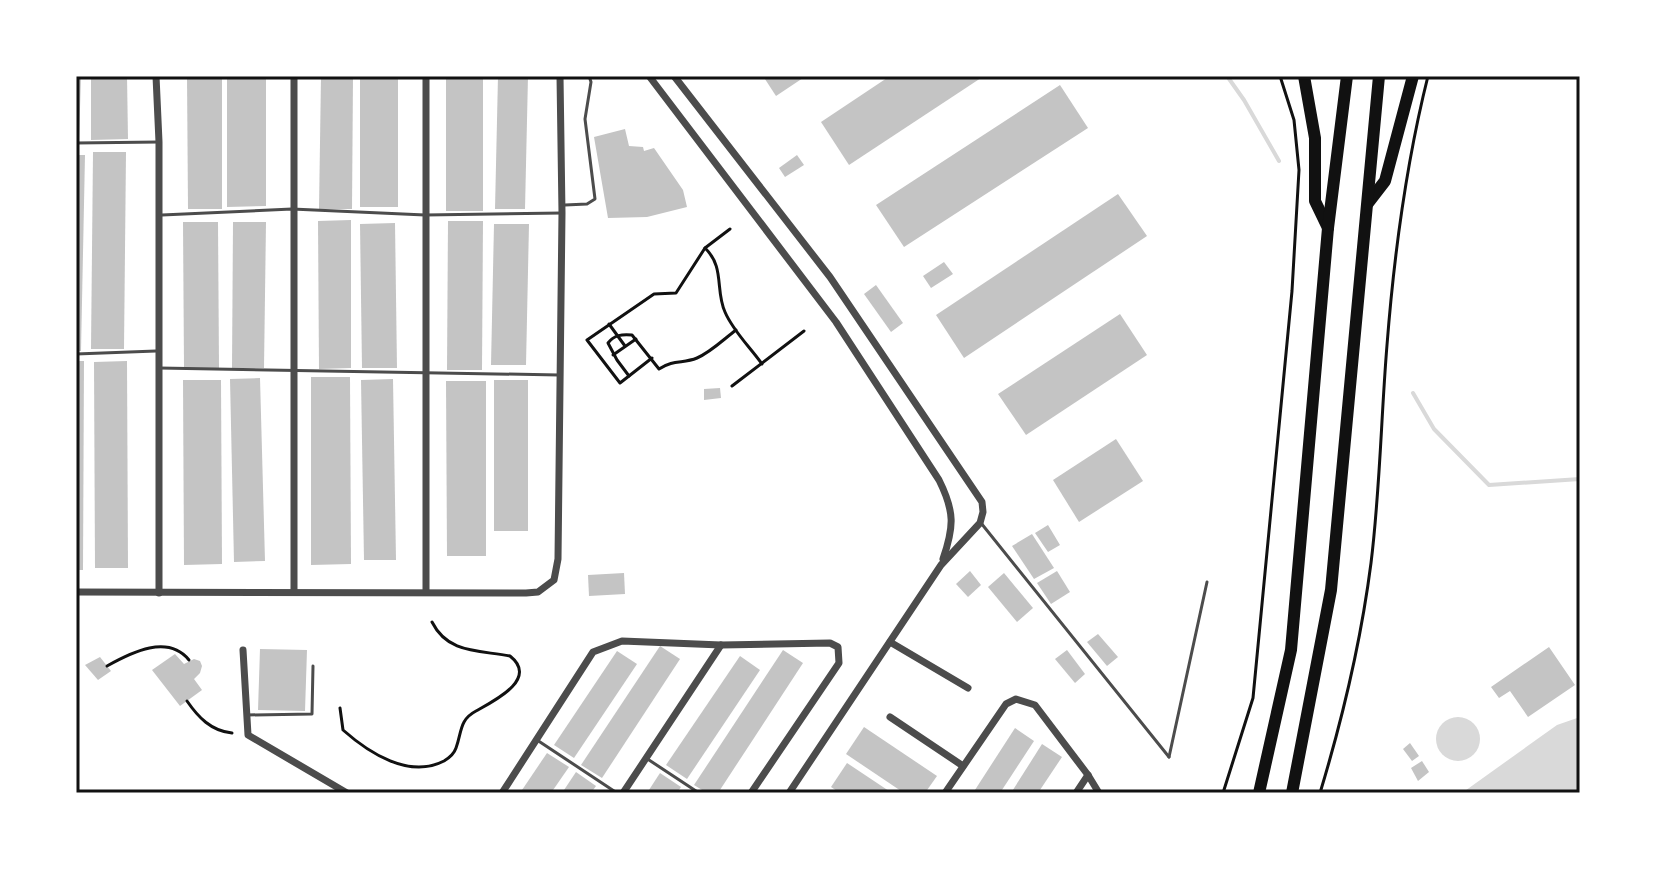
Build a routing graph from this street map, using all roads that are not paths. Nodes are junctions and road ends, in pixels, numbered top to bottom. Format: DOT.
graph roads {
  1 [pos="156,76"];
  2 [pos="294,76"];
  3 [pos="426,76"];
  4 [pos="560,76"];
  5 [pos="589,76"];
  6 [pos="649,76"];
  7 [pos="674,76"];
  8 [pos="1304,76"];
  9 [pos="1347,76"];
  10 [pos="1379,76"];
  11 [pos="1413,76"];
  12 [pos="159,142"];
  13 [pos="76,143"];
  14 [pos="1367,204"];
  15 [pos="292,209"];
  16 [pos="562,209"];
  17 [pos="159,215"];
  18 [pos="425,215"];
  19 [pos="1328,228"];
  20 [pos="159,351"];
  21 [pos="76,354"];
  22 [pos="159,368"];
  23 [pos="293,370"];
  24 [pos="426,373"];
  25 [pos="559,375"];
  26 [pos="980,523"];
  27 [pos="941,565"];
  28 [pos="1207,582"];
  29 [pos="294,591"];
  30 [pos="76,592"];
  31 [pos="426,592"];
  32 [pos="159,593"];
  33 [pos="890,642"];
  34 [pos="721,645"];
  35 [pos="243,650"];
  36 [pos="313,666"];
  37 [pos="968,688"];
  38 [pos="247,715"];
  39 [pos="890,717"];
  40 [pos="537,740"];
  41 [pos="646,758"];
  42 [pos="963,766"];
  43 [pos="1088,775"];
  44 [pos="347,793"];
  45 [pos="502,793"];
  46 [pos="620,793"];
  47 [pos="699,793"];
  48 [pos="751,793"];
  49 [pos="789,793"];
  50 [pos="945,793"];
  51 [pos="1076,793"];
  52 [pos="1099,793"];
  53 [pos="1259,793"];
  54 [pos="1292,793"];
  1 -- 12 [label="street"];
  2 -- 15 [label="street"];
  3 -- 18 [label="street"];
  4 -- 16 [label="street"];
  5 -- 16 [label="lane"];
  6 -- 27 [label="street"];
  7 -- 26 [label="street"];
  8 -- 19 [label="highway"];
  9 -- 19 [label="highway"];
  10 -- 14 [label="highway"];
  11 -- 14 [label="highway"];
  12 -- 13 [label="lane"];
  12 -- 17 [label="street"];
  14 -- 54 [label="highway"];
  15 -- 17 [label="lane"];
  15 -- 18 [label="lane"];
  15 -- 23 [label="street"];
  16 -- 18 [label="lane"];
  16 -- 25 [label="street"];
  17 -- 20 [label="street"];
  18 -- 24 [label="street"];
  19 -- 53 [label="highway"];
  20 -- 21 [label="lane"];
  20 -- 22 [label="street"];
  22 -- 23 [label="lane"];
  22 -- 32 [label="street"];
  23 -- 24 [label="lane"];
  23 -- 29 [label="street"];
  24 -- 25 [label="lane"];
  24 -- 31 [label="street"];
  25 -- 31 [label="street"];
  26 -- 27 [label="street"];
  26 -- 28 [label="lane"];
  27 -- 33 [label="street"];
  29 -- 31 [label="street"];
  29 -- 32 [label="street"];
  30 -- 32 [label="street"];
  33 -- 37 [label="street"];
  33 -- 49 [label="street"];
  34 -- 40 [label="street"];
  34 -- 41 [label="street"];
  34 -- 48 [label="street"];
  35 -- 38 [label="street"];
  36 -- 38 [label="lane"];
  38 -- 44 [label="street"];
  39 -- 42 [label="street"];
  40 -- 45 [label="street"];
  40 -- 46 [label="lane"];
  41 -- 46 [label="street"];
  41 -- 47 [label="lane"];
  42 -- 43 [label="street"];
  42 -- 50 [label="street"];
  43 -- 51 [label="street"];
  43 -- 52 [label="street"];
}
